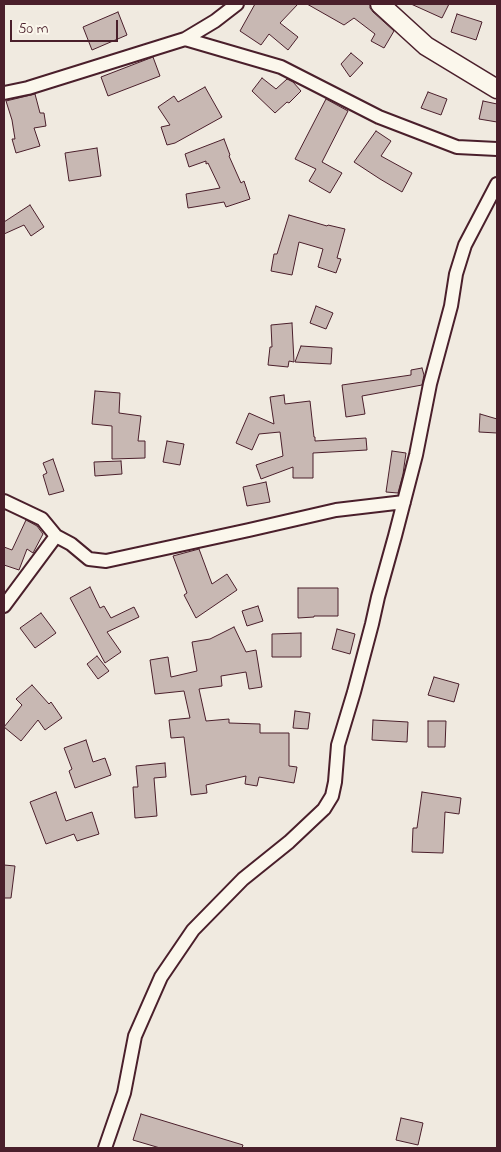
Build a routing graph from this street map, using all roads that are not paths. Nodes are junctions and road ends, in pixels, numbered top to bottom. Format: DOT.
graph roads {
  1 [pos="237,4"];
  2 [pos="380,4"];
  3 [pos="185,39"];
  4 [pos="497,89"];
  5 [pos="4,93"];
  6 [pos="497,149"];
  7 [pos="497,184"];
  8 [pos="4,501"];
  9 [pos="404,502"];
  10 [pos="56,536"];
  11 [pos="4,606"];
  12 [pos="105,1148"];
  1 -- 3 [label="street"];
  2 -- 4 [label="street"];
  3 -- 5 [label="street"];
  3 -- 6 [label="street"];
  7 -- 9 [label="street"];
  8 -- 10 [label="street"];
  9 -- 10 [label="street"];
  9 -- 12 [label="street"];
  10 -- 11 [label="street"];
}
